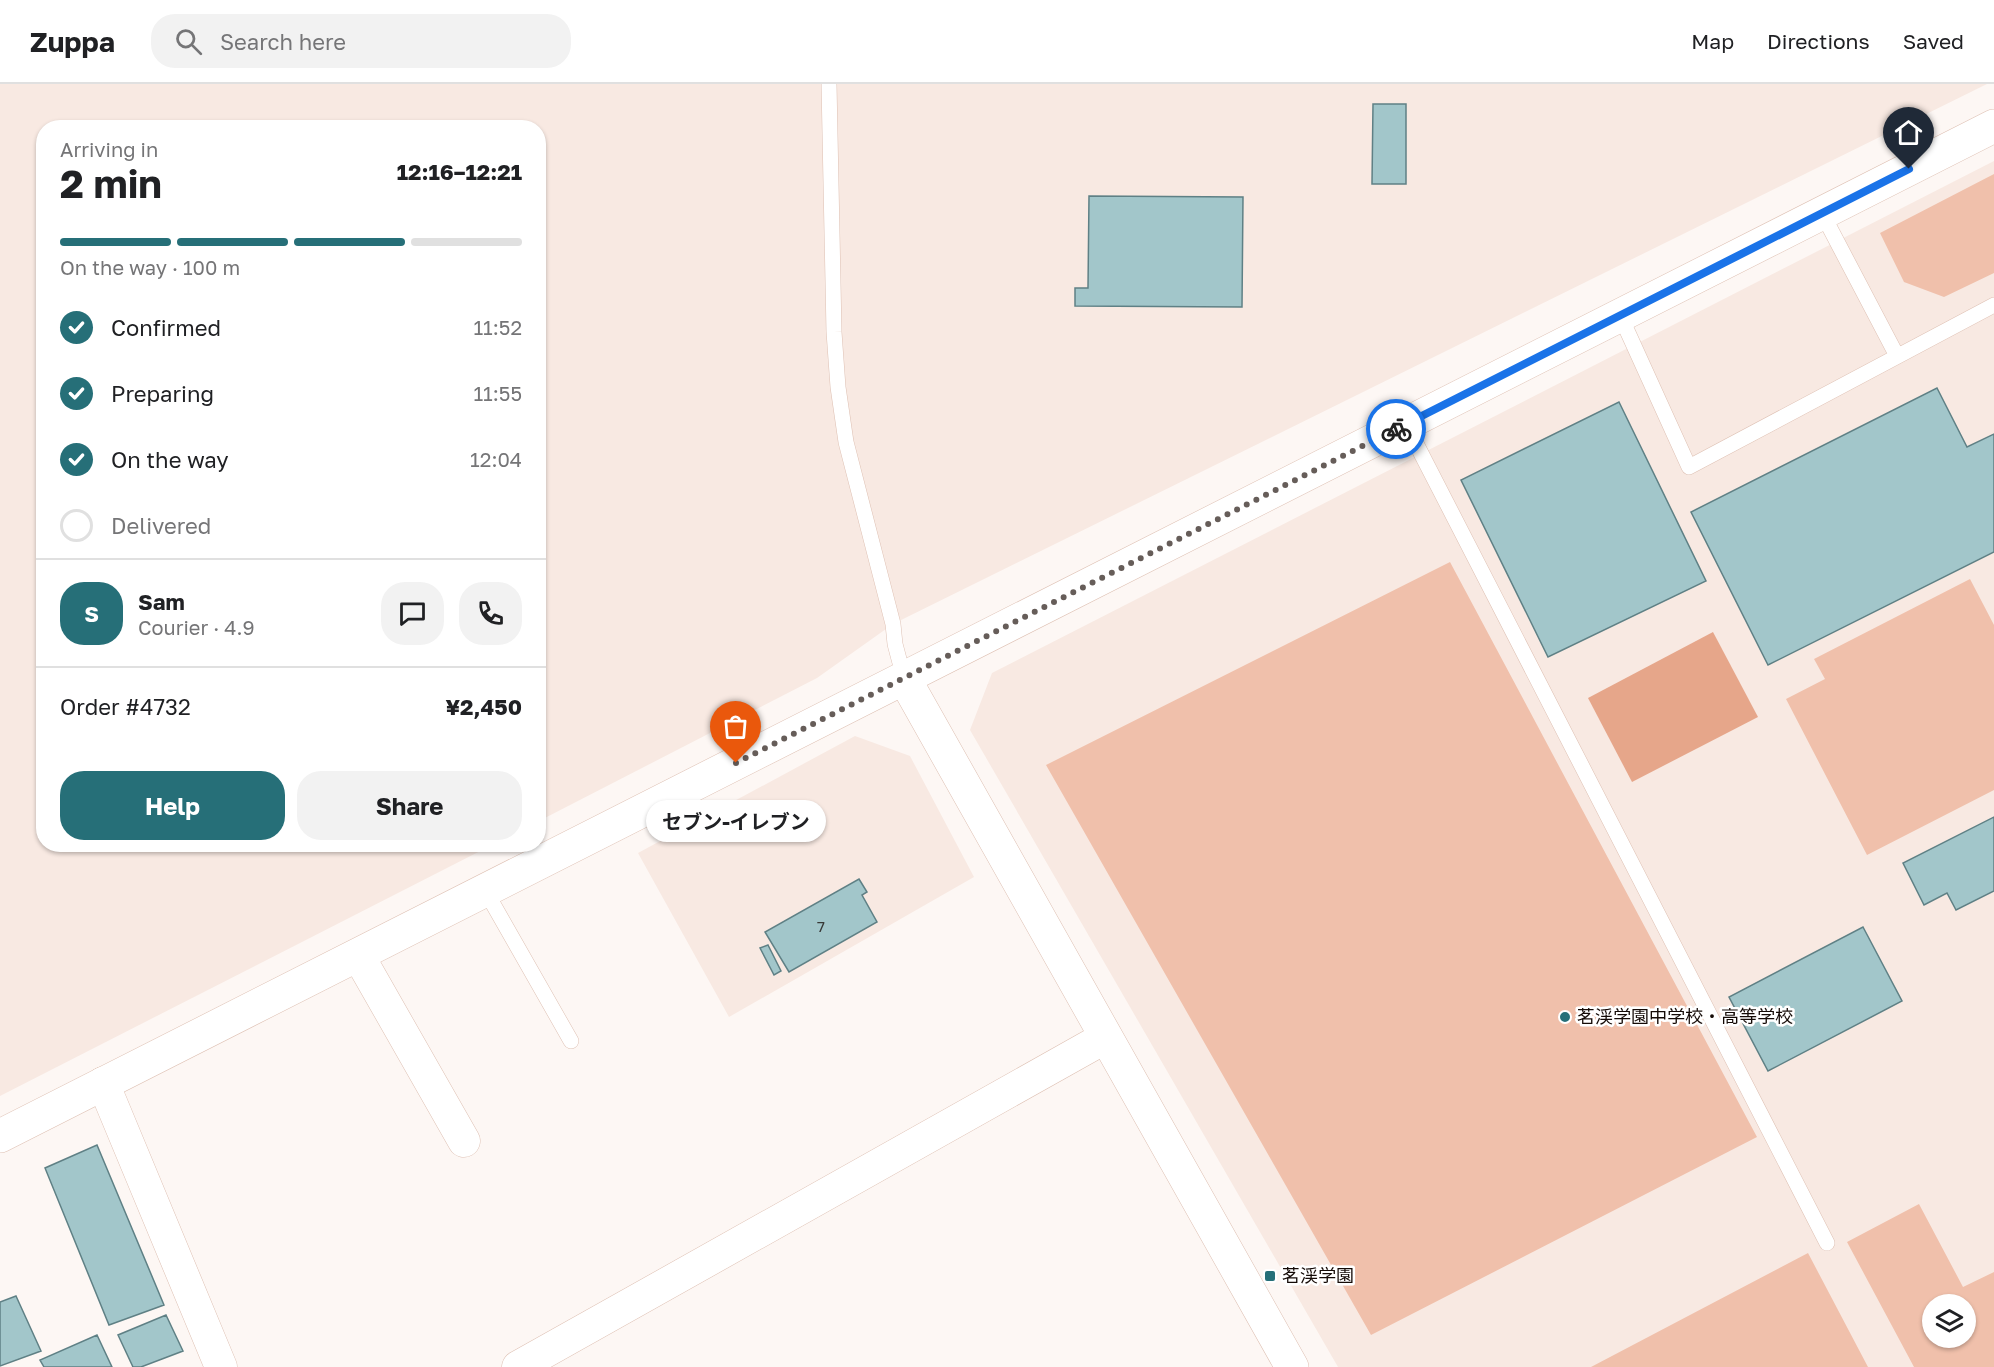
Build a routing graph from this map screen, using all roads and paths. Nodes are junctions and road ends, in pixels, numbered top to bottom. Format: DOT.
graph roads {
  1 [pos="829,84"];
  2 [pos="1994,126"];
  3 [pos="1822,213"];
  4 [pos="1994,305"];
  5 [pos="1620,315"];
  6 [pos="1897,356"];
  7 [pos="1406,424"];
  8 [pos="904,678"];
  9 [pos="485,890"];
  10 [pos="358,955"];
  11 [pos="1106,1037"];
  12 [pos="571,1041"];
  13 [pos="103,1083"];
  14 [pos="0,1136"];
  15 [pos="464,1141"];
  16 [pos="1827,1243"];
  17 [pos="221,1367"];
  18 [pos="519,1367"];
  19 [pos="1292,1367"];
  1 -- 8 [label="lane"];
  2 -- 3 [label="street"];
  3 -- 5 [label="street"];
  3 -- 6 [label="lane"];
  4 -- 6 [label="lane"];
  5 -- 6 [label="lane"];
  5 -- 7 [label="street"];
  7 -- 8 [label="street"];
  7 -- 16 [label="lane"];
  8 -- 9 [label="street"];
  8 -- 11 [label="street"];
  9 -- 10 [label="street"];
  9 -- 12 [label="lane"];
  10 -- 13 [label="street"];
  10 -- 15 [label="street"];
  11 -- 18 [label="street"];
  11 -- 19 [label="street"];
  13 -- 14 [label="street"];
  13 -- 17 [label="street"];
}
